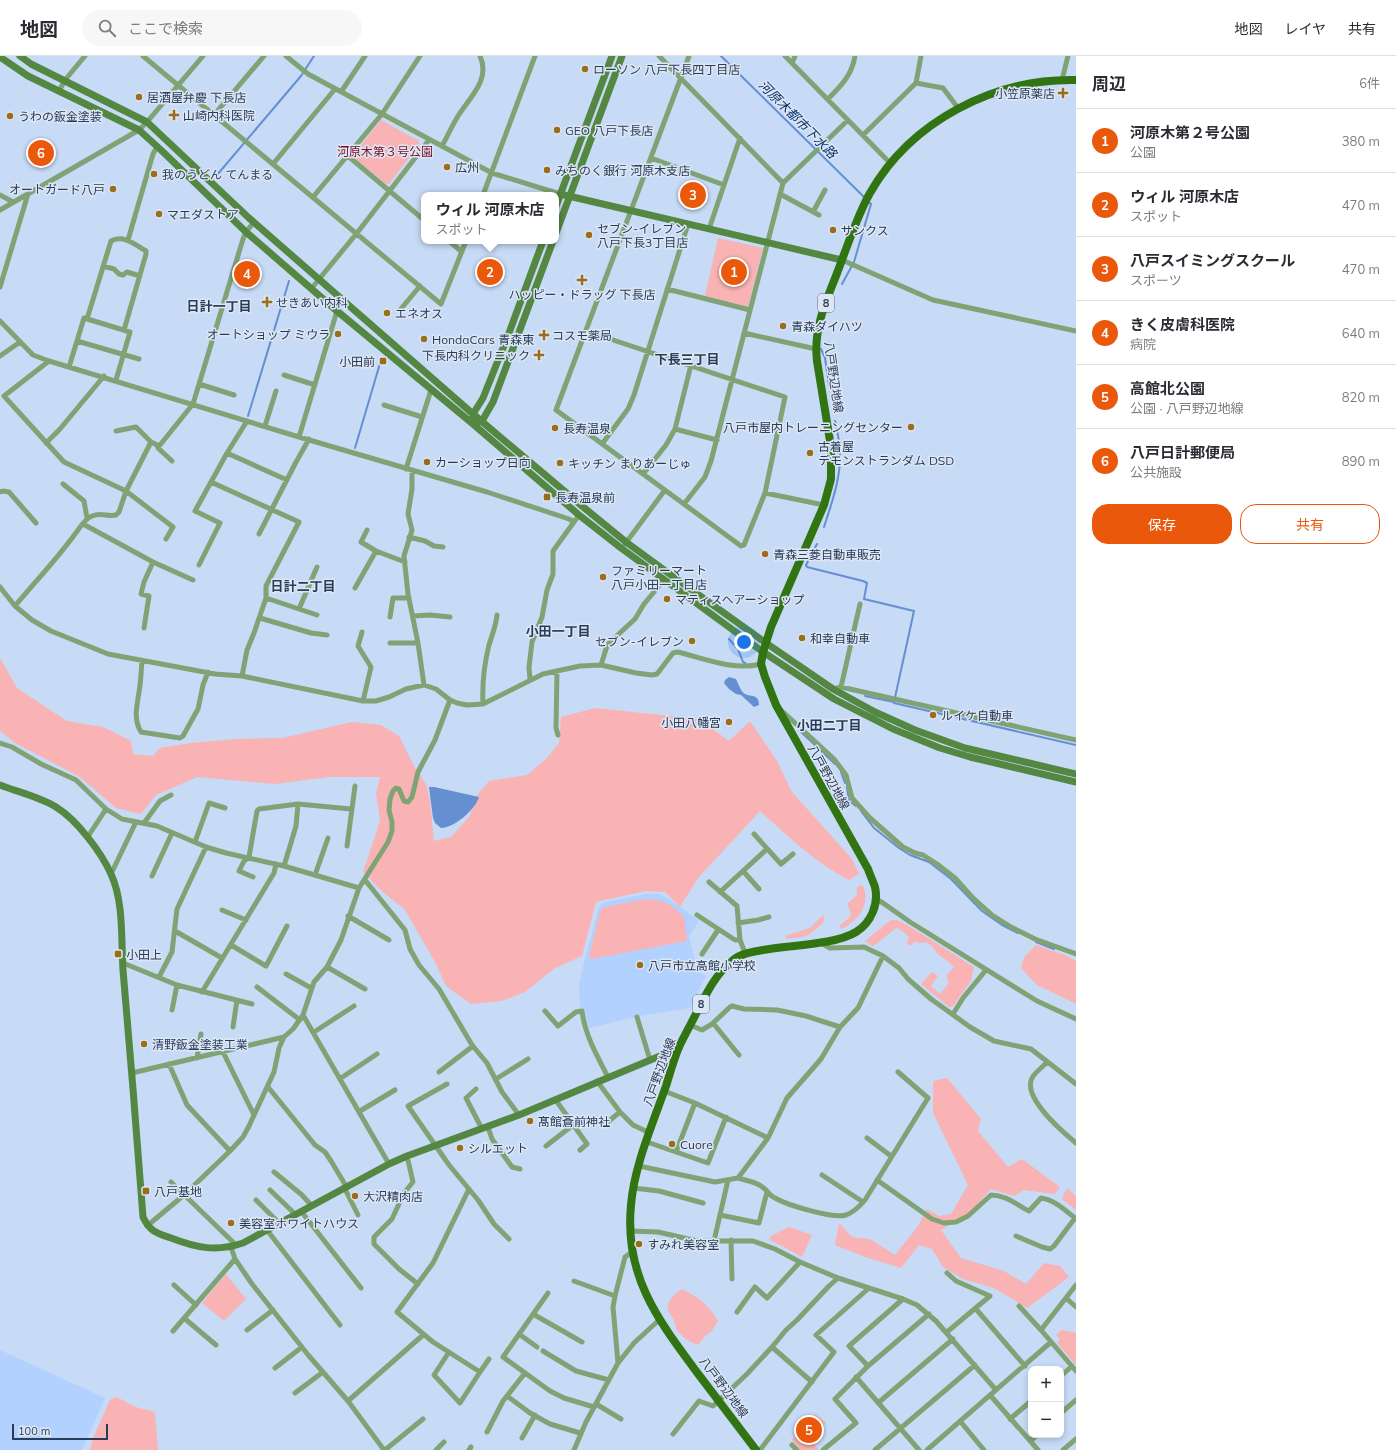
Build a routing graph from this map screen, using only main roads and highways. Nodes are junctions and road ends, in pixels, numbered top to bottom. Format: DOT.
graph roads {
  1 [pos="1076,80"];
  2 [pos="754,1449"];
  1 -- 2 [label="main road, 八戸野辺地線 / 8"];
}
